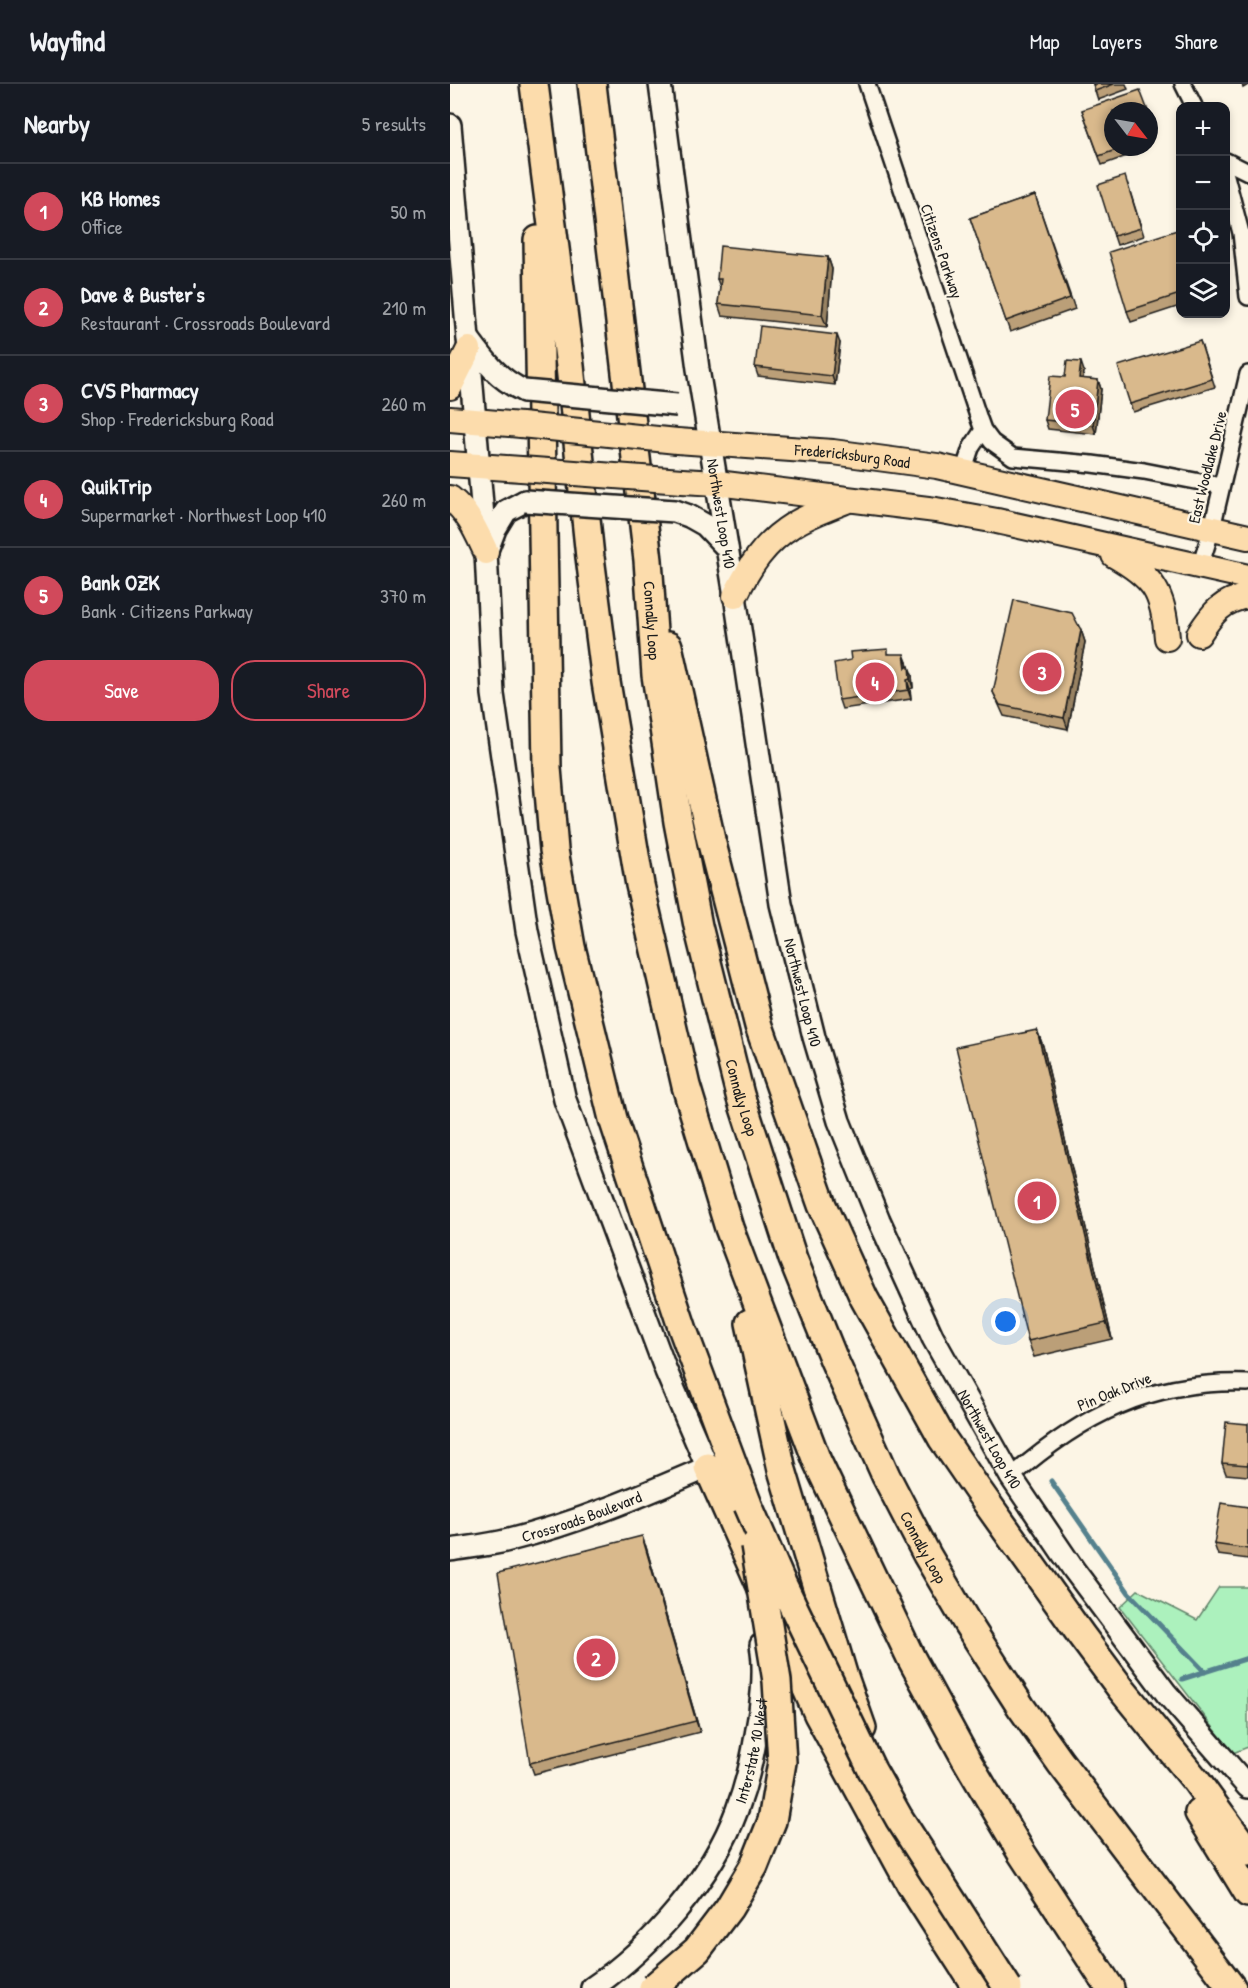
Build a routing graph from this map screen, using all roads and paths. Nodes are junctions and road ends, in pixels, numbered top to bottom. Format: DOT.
graph roads {
  1 [pos="592,84"];
  2 [pos="660,84"];
  3 [pos="867,84"];
  4 [pos="1183,84"];
  5 [pos="534,91"];
  6 [pos="1192,102"];
  7 [pos="450,125"];
  8 [pos="1230,163"];
  9 [pos="1248,172"];
  10 [pos="1230,191"];
  11 [pos="1248,297"];
  12 [pos="468,343"];
  13 [pos="698,369"];
  14 [pos="1248,374"];
  15 [pos="450,387"];
  16 [pos="450,419"];
  17 [pos="475,420"];
  18 [pos="983,430"];
  19 [pos="711,444"];
  20 [pos="450,464"];
  21 [pos="478,466"];
  22 [pos="963,472"];
  23 [pos="717,483"];
  24 [pos="1221,486"];
  25 [pos="450,498"];
  26 [pos="849,499"];
  27 [pos="1212,528"];
  28 [pos="1248,537"];
  29 [pos="1096,544"];
  30 [pos="727,548"];
  31 [pos="486,552"];
  32 [pos="648,560"];
  33 [pos="1200,567"];
  34 [pos="1248,577"];
  35 [pos="735,596"];
  36 [pos="1248,596"];
  37 [pos="1199,634"];
  38 [pos="1167,638"];
  39 [pos="729,1228"];
  40 [pos="1248,1383"];
  41 [pos="708,1467"];
  42 [pos="1011,1477"];
  43 [pos="748,1505"];
  44 [pos="450,1550"];
  45 [pos="1122,1690"];
  46 [pos="1248,1787"];
  47 [pos="1248,1852"];
  48 [pos="1248,1893"];
  49 [pos="1167,1904"];
  50 [pos="1248,1987"];
  51 [pos="592,1988"];
  52 [pos="653,1988"];
  53 [pos="977,1988"];
  54 [pos="992,1988"];
  55 [pos="1008,1988"];
  56 [pos="1110,1988"];
  57 [pos="1232,1988"];
  1 -- 32 [label="highway, Connally Loop"];
  2 -- 13 [label="main road, Northwest Loop 410"];
  3 -- 18 [label="street, Citizens Parkway"];
  4 -- 6 [label="street"];
  5 -- 39 [label="highway"];
  5 -- 43 [label="highway"];
  7 -- 12 [label="main road"];
  8 -- 9 [label="street"];
  10 -- 11 [label="street"];
  12 -- 13 [label="main road, bridge"];
  12 -- 15 [label="main road"];
  12 -- 17 [label="main road"];
  13 -- 19 [label="main road, Northwest Loop 410"];
  14 -- 24 [label="street, East Woodlake Drive"];
  16 -- 17 [label="main road, Fredericksburg Road"];
  17 -- 19 [label="main road, Fredericksburg Road, bridge"];
  17 -- 21 [label="main road"];
  18 -- 22 [label="street"];
  18 -- 24 [label="street, Citizens Parkway"];
  19 -- 22 [label="main road, Fredericksburg Road"];
  19 -- 23 [label="main road, Northwest Loop 410"];
  20 -- 21 [label="main road"];
  21 -- 23 [label="main road, bridge"];
  21 -- 31 [label="main road"];
  22 -- 27 [label="main road, Fredericksburg Road"];
  23 -- 26 [label="main road"];
  23 -- 30 [label="main road, Northwest Loop 410"];
  24 -- 27 [label="street, East Woodlake Drive"];
  25 -- 31 [label="main road"];
  26 -- 29 [label="main road"];
  26 -- 35 [label="main road"];
  27 -- 28 [label="main road, Fredericksburg Road"];
  27 -- 33 [label="street, East Woodlake Drive"];
  29 -- 33 [label="main road"];
  29 -- 38 [label="main road"];
  30 -- 31 [label="main road, bridge"];
  30 -- 35 [label="main road, Northwest Loop 410"];
  31 -- 41 [label="main road"];
  32 -- 45 [label="highway"];
  32 -- 49 [label="highway, Connally Loop"];
  33 -- 34 [label="main road"];
  35 -- 42 [label="main road, Northwest Loop 410"];
  36 -- 37 [label="main road"];
  39 -- 54 [label="highway"];
  39 -- 56 [label="highway"];
  40 -- 42 [label="street, Pin Oak Drive"];
  41 -- 44 [label="main road, Crossroads Boulevard"];
  41 -- 51 [label="main road, Interstate 10 West"];
  41 -- 53 [label="highway"];
  42 -- 46 [label="main road, Northwest Loop 410"];
  43 -- 52 [label="highway, bridge"];
  43 -- 55 [label="highway, bridge"];
  45 -- 47 [label="highway"];
  45 -- 48 [label="highway"];
  49 -- 50 [label="highway"];
  49 -- 57 [label="highway, Connally Loop"];
}
